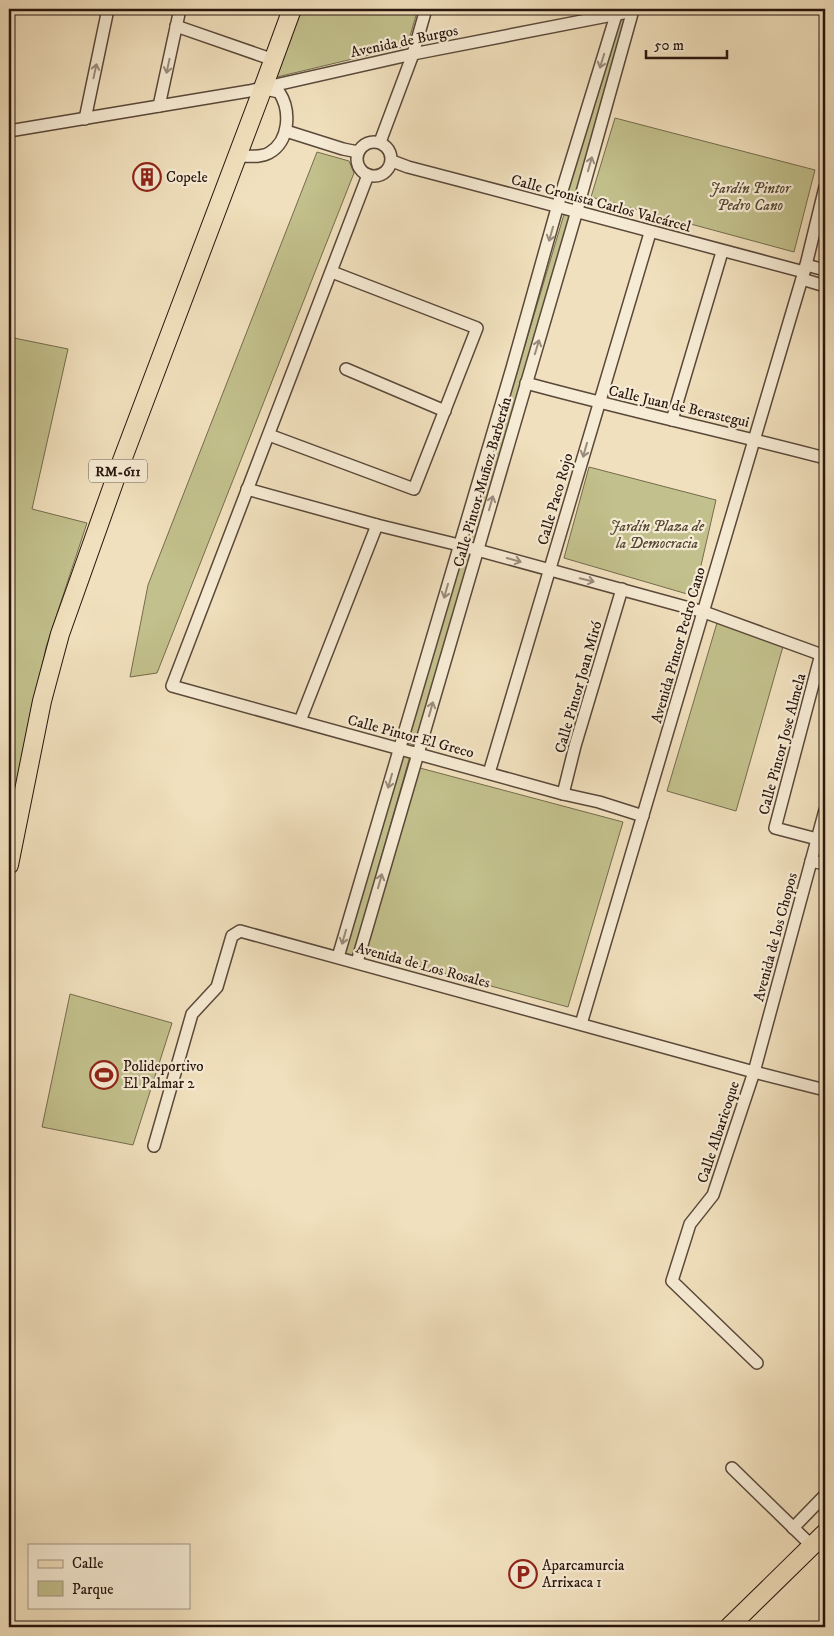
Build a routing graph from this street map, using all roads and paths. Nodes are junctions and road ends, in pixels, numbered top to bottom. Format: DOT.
graph roads {
  1 [pos="108,9"];
  2 [pos="180,9"];
  3 [pos="292,9"];
  4 [pos="426,9"];
  5 [pos="637,10"];
  6 [pos="616,15"];
  7 [pos="176,26"];
  8 [pos="413,54"];
  9 [pos="274,60"];
  10 [pos="290,83"];
  11 [pos="263,88"];
  12 [pos="284,99"];
  13 [pos="159,106"];
  14 [pos="85,119"];
  15 [pos="9,131"];
  16 [pos="286,131"];
  17 [pos="247,133"];
  18 [pos="380,142"];
  19 [pos="358,152"];
  20 [pos="238,156"];
  21 [pos="258,156"];
  22 [pos="392,161"];
  23 [pos="368,175"];
  24 [pos="825,187"];
  25 [pos="559,206"];
  26 [pos="577,211"];
  27 [pos="650,233"];
  28 [pos="722,252"];
  29 [pos="825,270"];
  30 [pos="332,272"];
  31 [pos="804,272"];
  32 [pos="825,286"];
  33 [pos="346,370"];
  34 [pos="526,383"];
  35 [pos="599,403"];
  36 [pos="445,411"];
  37 [pos="672,420"];
  38 [pos="269,435"];
  39 [pos="753,439"];
  40 [pos="825,458"];
  41 [pos="247,489"];
  42 [pos="377,525"];
  43 [pos="459,544"];
  44 [pos="478,550"];
  45 [pos="551,570"];
  46 [pos="622,589"];
  47 [pos="704,612"];
  48 [pos="823,655"];
  49 [pos="300,721"];
  50 [pos="399,749"];
  51 [pos="418,754"];
  52 [pos="489,773"];
  53 [pos="563,794"];
  54 [pos="825,810"];
  55 [pos="643,816"];
  56 [pos="817,839"];
  57 [pos="811,861"];
  58 [pos="825,864"];
  59 [pos="9,865"];
  60 [pos="338,957"];
  61 [pos="357,962"];
  62 [pos="581,1024"];
  63 [pos="754,1072"];
  64 [pos="825,1090"];
  65 [pos="154,1146"];
  66 [pos="756,1363"];
  67 [pos="732,1468"];
  68 [pos="825,1495"];
  69 [pos="793,1528"];
  70 [pos="825,1533"];
  71 [pos="812,1546"];
  72 [pos="729,1627"];
  14 -- 1 [label="street, one-way"];
  2 -- 7 [label="street"];
  3 -- 9 [label="main road, RM-611"];
  4 -- 8 [label="street"];
  5 -- 6 [label="street, Avenida de Burgos"];
  26 -- 5 [label="street, Calle Pintor Muñoz Barberán, one-way"];
  6 -- 8 [label="street, Avenida de Burgos"];
  6 -- 25 [label="street, Calle Pintor Muñoz Barberán, one-way"];
  7 -- 9 [label="street"];
  7 -- 13 [label="street, one-way"];
  8 -- 10 [label="street, Avenida de Burgos"];
  8 -- 18 [label="street"];
  9 -- 11 [label="main road, RM-611"];
  10 -- 11 [label="street, Avenida de Burgos"];
  10 -- 12 [label="street"];
  11 -- 12 [label="street"];
  11 -- 13 [label="street, Avenida de Burgos"];
  11 -- 17 [label="main road, RM-611"];
  12 -- 16 [label="street"];
  13 -- 14 [label="street, Avenida de Burgos"];
  14 -- 15 [label="street, Avenida de Burgos"];
  16 -- 19 [label="street"];
  16 -- 21 [label="street"];
  17 -- 20 [label="main road, RM-611"];
  17 -- 21 [label="street"];
  18 -- 19 [label="street"];
  18 -- 22 [label="street"];
  19 -- 23 [label="street"];
  20 -- 21 [label="street"];
  20 -- 59 [label="main road, RM-611"];
  22 -- 23 [label="street"];
  22 -- 25 [label="street, Calle Cronista Carlos Valcárcel"];
  23 -- 30 [label="street"];
  24 -- 31 [label="street, Avenida Pintor Pedro Cano"];
  25 -- 26 [label="street, Calle Cronista Carlos Valcárcel"];
  25 -- 43 [label="street, Calle Pintor Muñoz Barberán, one-way"];
  26 -- 27 [label="street, Calle Cronista Carlos Valcárcel"];
  34 -- 26 [label="street, Calle Pintor Muñoz Barberán, one-way"];
  27 -- 28 [label="street, Calle Cronista Carlos Valcárcel"];
  27 -- 35 [label="street, Calle Paco Rojo"];
  28 -- 31 [label="street, Calle Cronista Carlos Valcárcel"];
  28 -- 37 [label="street"];
  29 -- 31 [label="street, Calle Cronista Carlos Valcárcel"];
  30 -- 36 [label="street"];
  30 -- 38 [label="street"];
  31 -- 32 [label="street, Calle Cronista Carlos Valcárcel"];
  31 -- 39 [label="street, Avenida Pintor Pedro Cano"];
  33 -- 36 [label="street"];
  34 -- 35 [label="street, Calle Juan de Berastegui"];
  44 -- 34 [label="street, Calle Pintor Muñoz Barberán, one-way"];
  35 -- 37 [label="street, Calle Juan de Berastegui"];
  35 -- 45 [label="street, Calle Paco Rojo, one-way"];
  36 -- 38 [label="street"];
  37 -- 39 [label="street, Calle Juan de Berastegui"];
  38 -- 41 [label="street"];
  39 -- 40 [label="street, Calle Juan de Berastegui"];
  39 -- 47 [label="street, Avenida Pintor Pedro Cano"];
  41 -- 42 [label="street"];
  41 -- 49 [label="street, Calle Pintor El Greco"];
  42 -- 43 [label="street"];
  42 -- 49 [label="street"];
  43 -- 44 [label="street"];
  43 -- 50 [label="street, Calle Pintor Muñoz Barberán, one-way"];
  44 -- 45 [label="street, one-way"];
  51 -- 44 [label="street, Calle Pintor Muñoz Barberán, one-way"];
  45 -- 46 [label="street, one-way"];
  45 -- 52 [label="street, Calle Paco Rojo"];
  46 -- 47 [label="street"];
  46 -- 53 [label="street, Calle Pintor Joan Miró"];
  47 -- 48 [label="street"];
  47 -- 55 [label="street, Avenida Pintor Pedro Cano"];
  48 -- 56 [label="street, Calle Pintor Jose Almela"];
  49 -- 50 [label="street, Calle Pintor El Greco"];
  50 -- 51 [label="street, Calle Pintor El Greco"];
  50 -- 60 [label="street, Calle Pintor Muñoz Barberán, one-way"];
  51 -- 52 [label="street, Calle Pintor El Greco"];
  61 -- 51 [label="street, Calle Pintor Muñoz Barberán, one-way"];
  52 -- 53 [label="street, Calle Pintor El Greco"];
  53 -- 55 [label="street, Calle Pintor El Greco"];
  54 -- 56 [label="street, Avenida de los Chopos"];
  55 -- 62 [label="street, Avenida Pintor Pedro Cano"];
  56 -- 57 [label="street, Avenida de los Chopos"];
  57 -- 58 [label="street"];
  57 -- 63 [label="street, Avenida de los Chopos"];
  60 -- 61 [label="street, Avenida de Los Rosales"];
  60 -- 65 [label="street, Avenida de Los Rosales"];
  61 -- 62 [label="street, Avenida de Los Rosales"];
  62 -- 63 [label="street, Avenida de Los Rosales"];
  63 -- 64 [label="street, Avenida de Los Rosales"];
  63 -- 66 [label="street, Calle Albaricoque"];
  67 -- 69 [label="street"];
  68 -- 69 [label="street"];
  69 -- 71 [label="street"];
  70 -- 71 [label="main road"];
  71 -- 72 [label="main road"];
}
